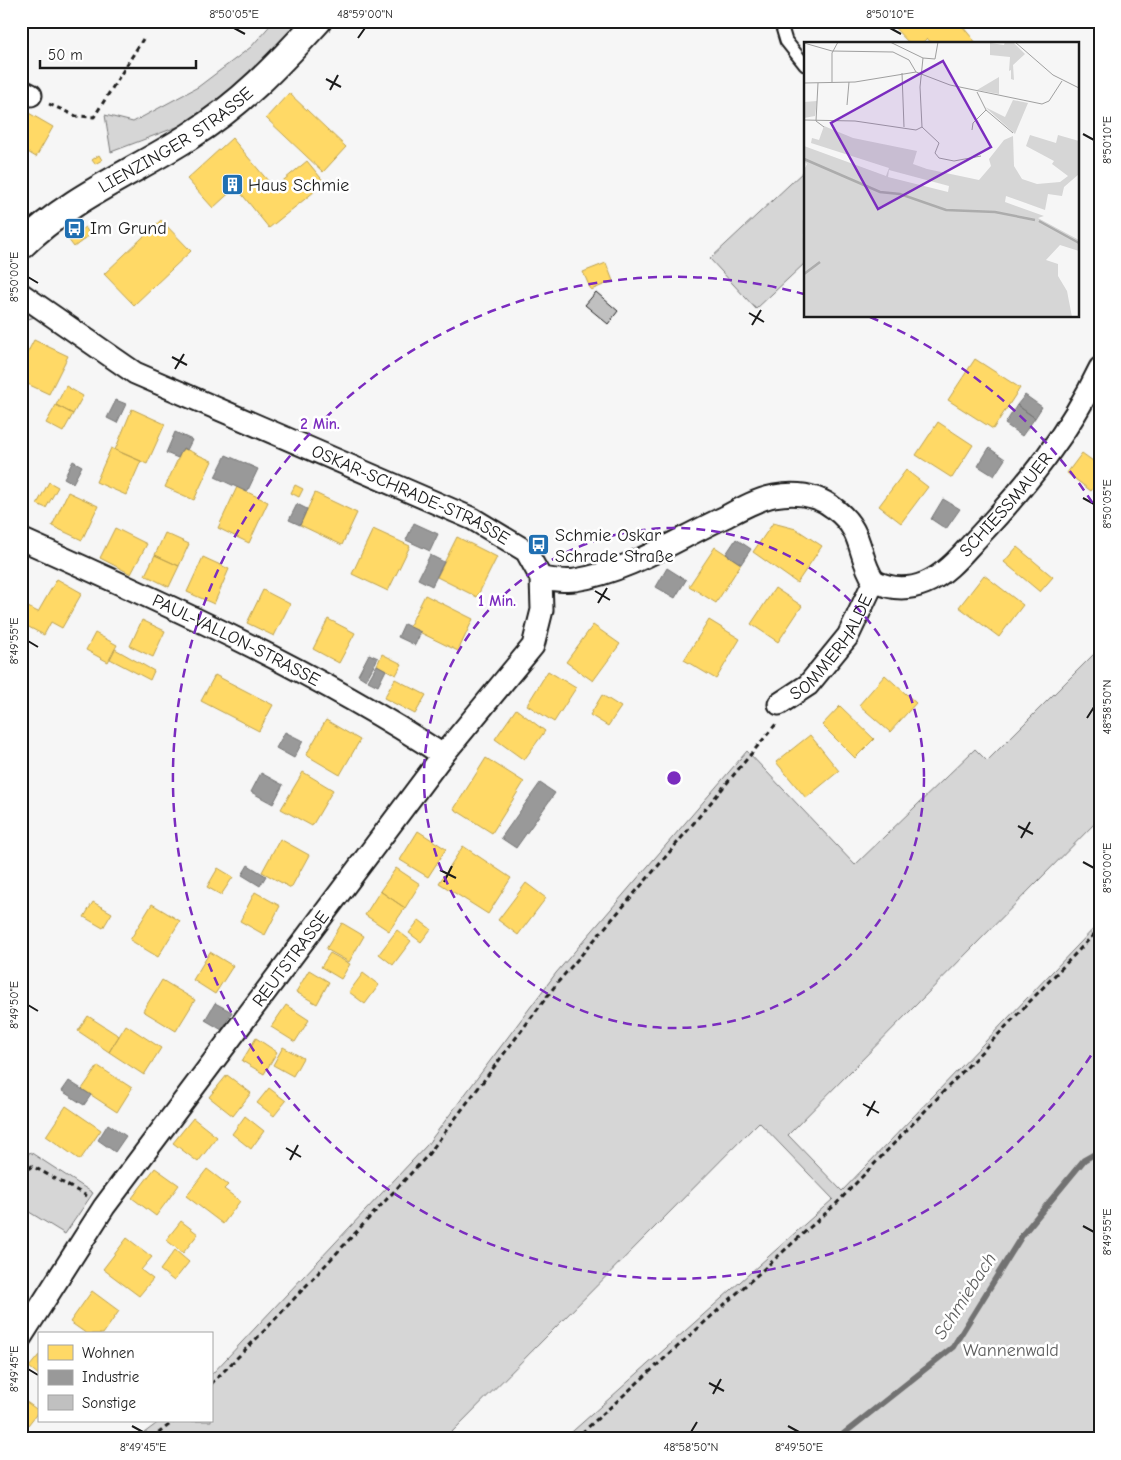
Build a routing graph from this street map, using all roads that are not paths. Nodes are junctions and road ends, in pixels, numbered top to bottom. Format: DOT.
graph roads {
  1 [pos="318,21"];
  2 [pos="780,21"];
  3 [pos="804,64"];
  4 [pos="21,246"];
  5 [pos="21,294"];
  6 [pos="1100,368"];
  7 [pos="21,539"];
  8 [pos="541,578"];
  9 [pos="874,581"];
  10 [pos="779,704"];
  11 [pos="443,755"];
  12 [pos="21,1337"];
  1 -- 4 [label="street, LIENZINGER STRASSE"];
  2 -- 3 [label="lane"];
  5 -- 8 [label="street, OSKAR-SCHRADE-STRASSE"];
  6 -- 9 [label="street, SCHIESSMAUER"];
  7 -- 11 [label="street, PAUL-VALLON-STRASSE"];
  8 -- 9 [label="street"];
  8 -- 11 [label="street, REUTSTRASSE"];
  9 -- 10 [label="street, SOMMERHALDE"];
  11 -- 12 [label="street, REUTSTRASSE"];
}
